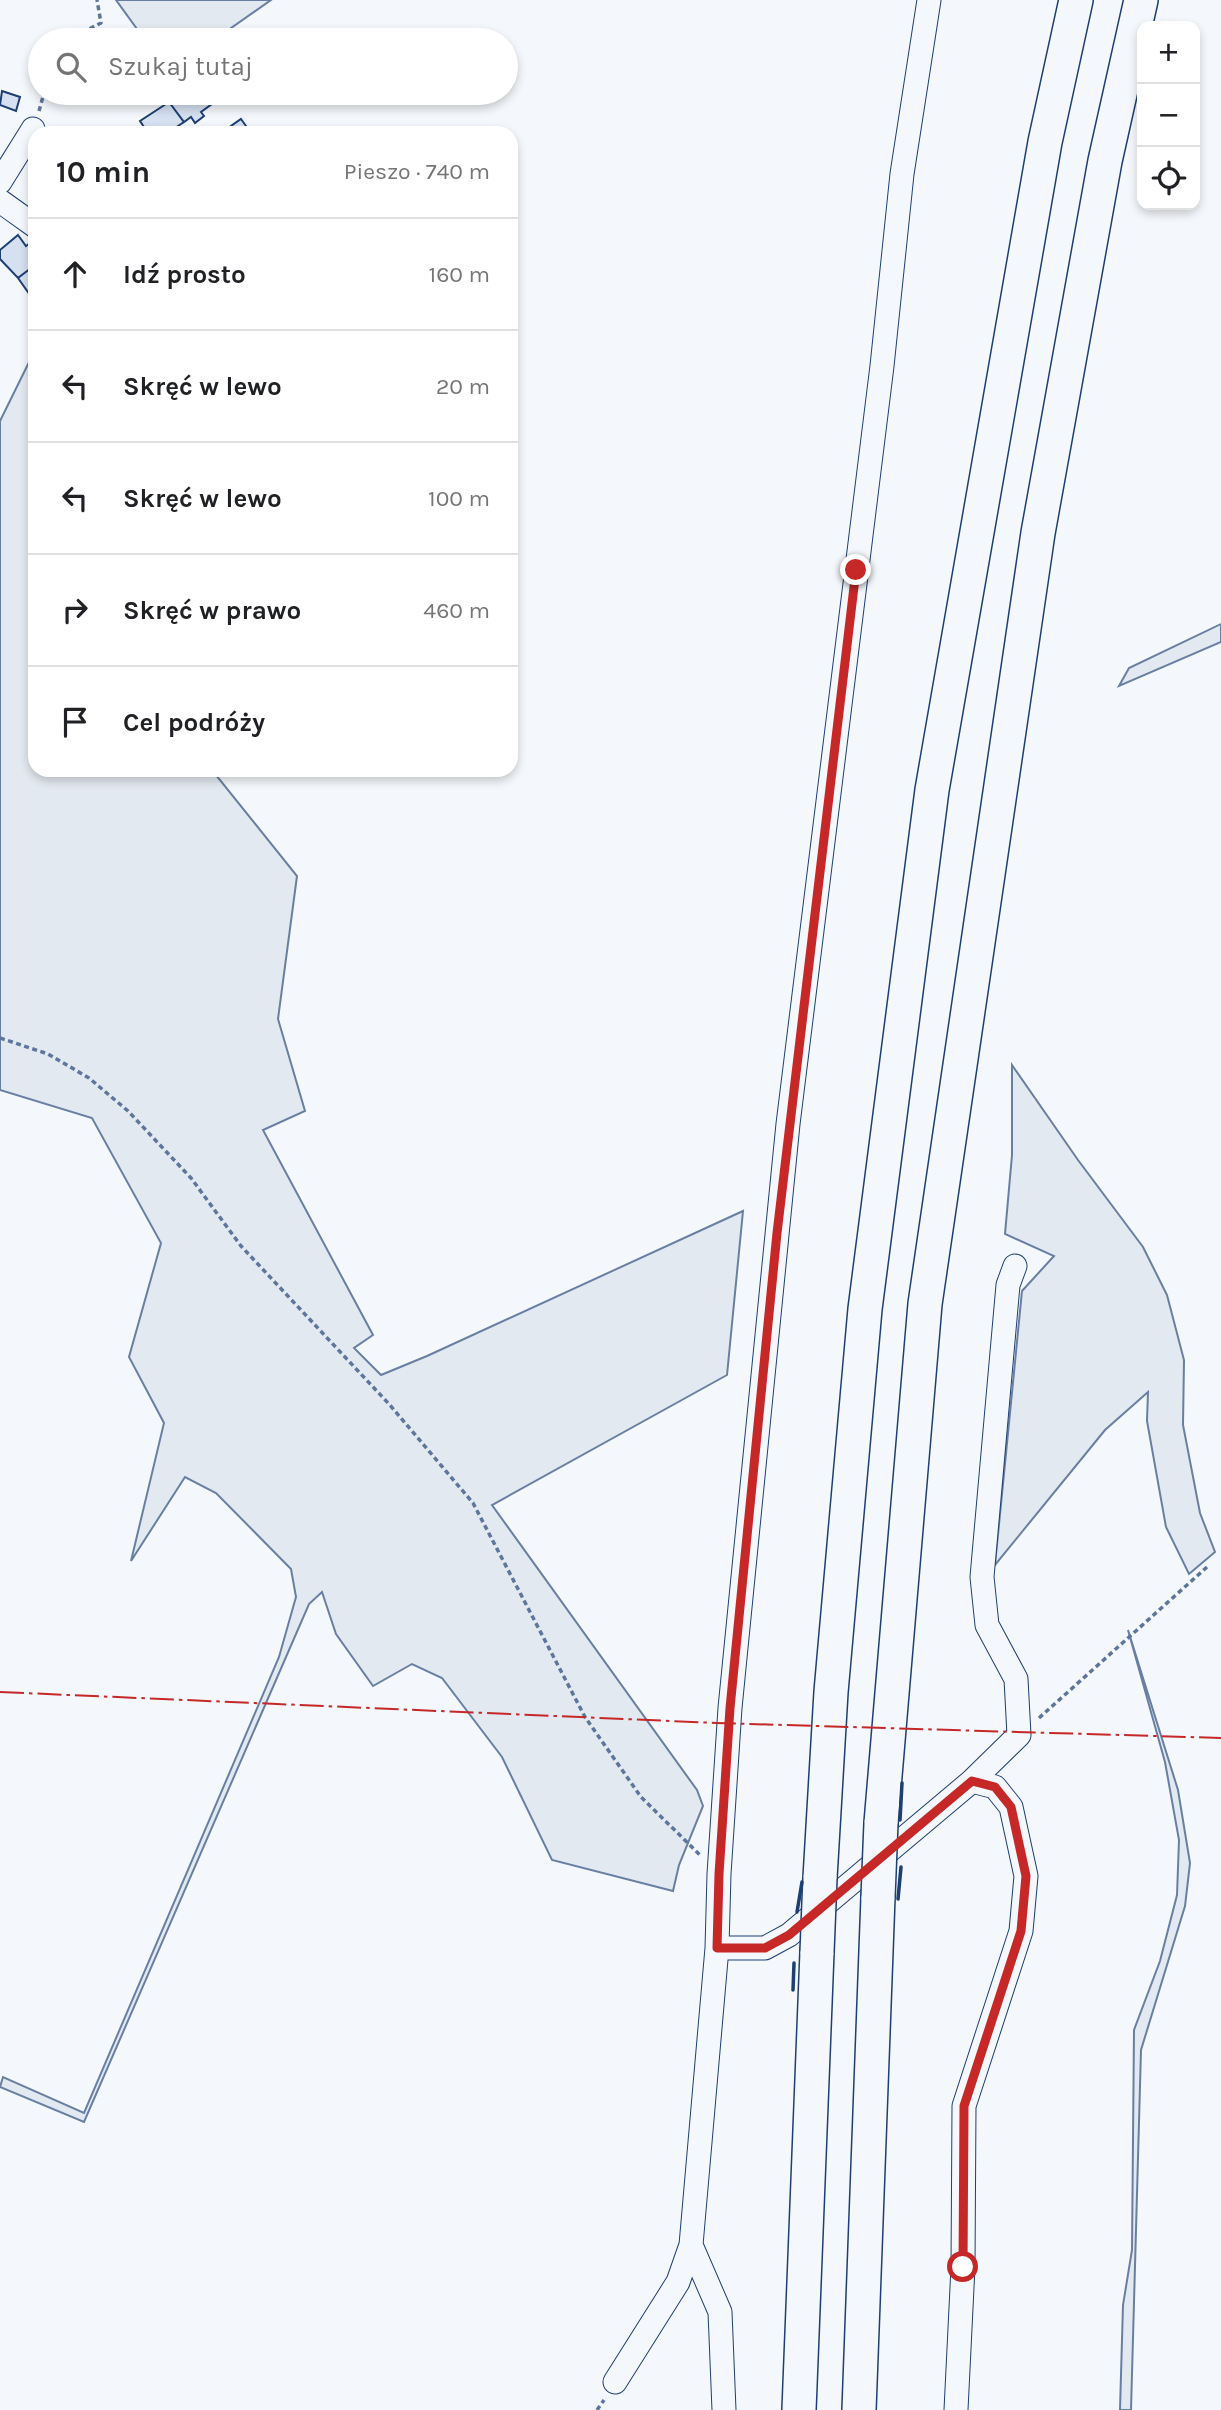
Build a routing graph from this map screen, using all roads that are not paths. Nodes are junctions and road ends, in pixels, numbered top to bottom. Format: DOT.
graph roads {
  1 [pos="929,0"];
  2 [pos="1076,0"];
  3 [pos="1141,0"];
  4 [pos="28,137"];
  5 [pos="0,182"];
  6 [pos="0,201"];
  7 [pos="28,221"];
  8 [pos="1016,1266"];
  9 [pos="972,1781"];
  10 [pos="717,1948"];
  11 [pos="691,2245"];
  12 [pos="615,2382"];
  13 [pos="724,2410"];
  14 [pos="799,2410"];
  15 [pos="859,2410"];
  16 [pos="956,2410"];
  1 -- 10 [label="street"];
  2 -- 14 [label="highway, bridge"];
  3 -- 15 [label="highway, bridge"];
  4 -- 5 [label="street"];
  6 -- 7 [label="street"];
  8 -- 9 [label="street"];
  9 -- 10 [label="street"];
  9 -- 16 [label="street"];
  10 -- 11 [label="street"];
  11 -- 12 [label="street"];
  11 -- 13 [label="street"];
}
